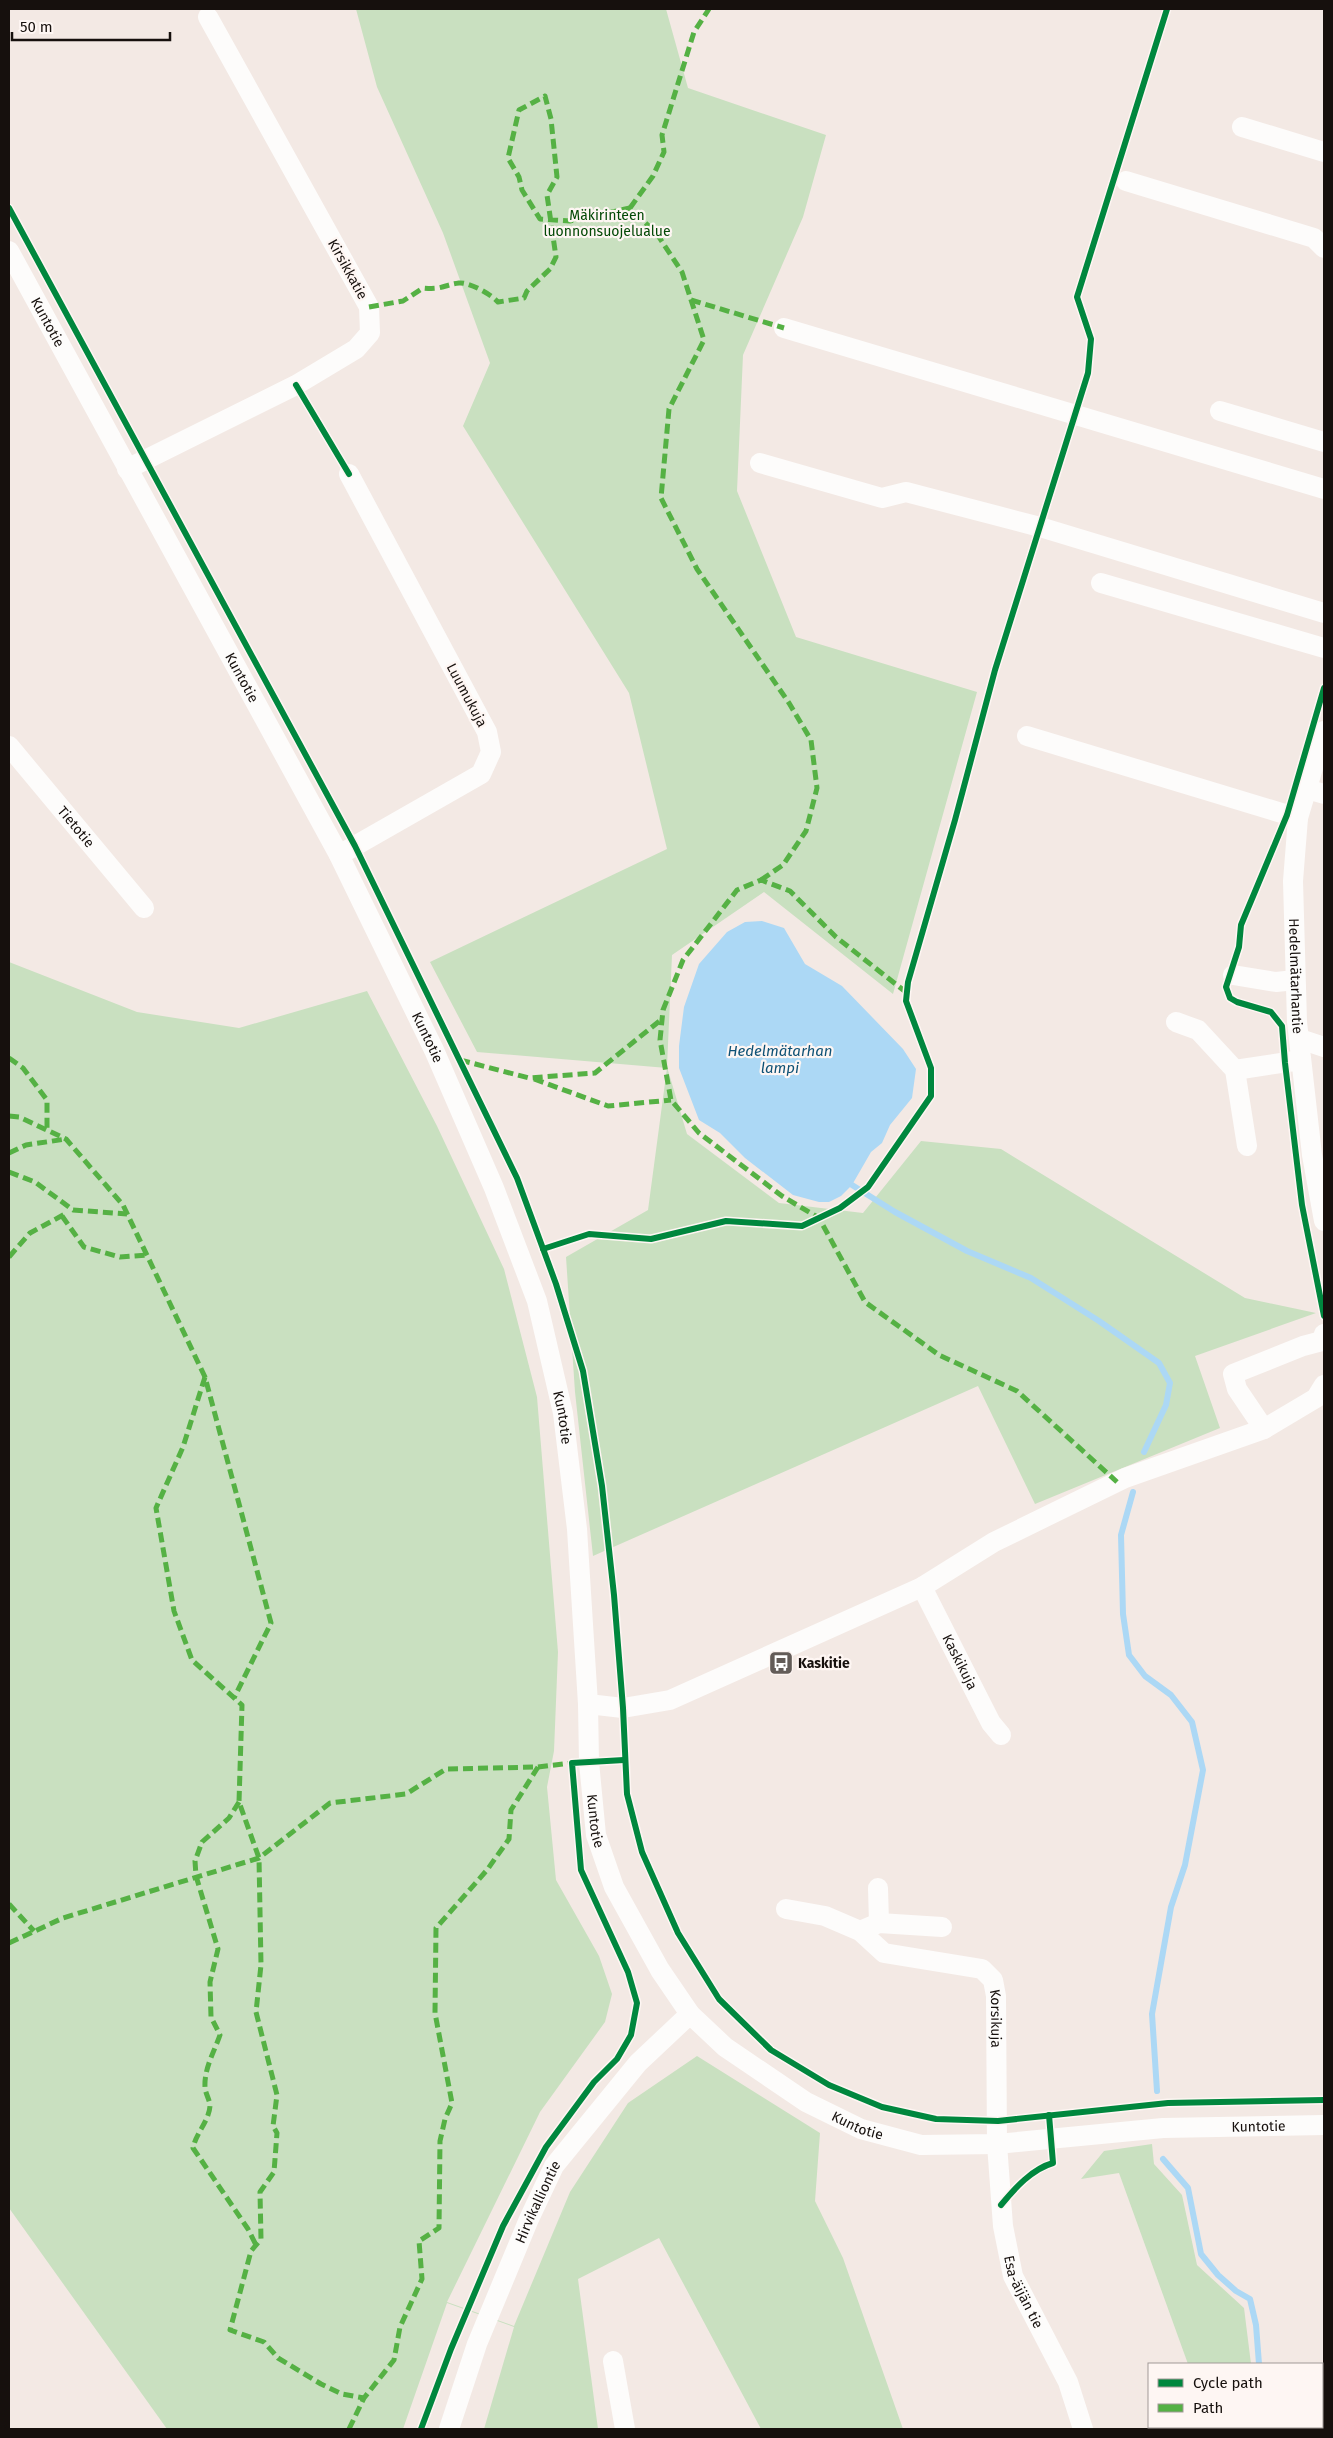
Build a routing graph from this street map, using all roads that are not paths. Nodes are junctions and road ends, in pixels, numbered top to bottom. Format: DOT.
graph roads {
  1 [pos="208,16"];
  2 [pos="1242,127"];
  3 [pos="1324,152"];
  4 [pos="1126,181"];
  5 [pos="1324,248"];
  6 [pos="9,251"];
  7 [pos="784,328"];
  8 [pos="1220,411"];
  9 [pos="1324,442"];
  10 [pos="760,463"];
  11 [pos="127,469"];
  12 [pos="349,474"];
  13 [pos="1324,489"];
  14 [pos="1101,583"];
  15 [pos="1324,613"];
  16 [pos="1324,648"];
  17 [pos="1324,731"];
  18 [pos="1027,736"];
  19 [pos="9,746"];
  20 [pos="1316,791"];
  21 [pos="1298,818"];
  22 [pos="339,855"];
  23 [pos="144,908"];
  24 [pos="1234,974"];
  25 [pos="1295,980"];
  26 [pos="1176,1022"];
  27 [pos="1300,1039"];
  28 [pos="1324,1047"];
  29 [pos="1301,1060"];
  30 [pos="1235,1070"];
  31 [pos="1247,1146"];
  32 [pos="1324,1221"];
  33 [pos="1324,1334"];
  34 [pos="1324,1385"];
  35 [pos="1264,1429"];
  36 [pos="922,1586"];
  37 [pos="588,1704"];
  38 [pos="1001,1735"];
  39 [pos="878,1888"];
  40 [pos="786,1909"];
  41 [pos="879,1923"];
  42 [pos="942,1926"];
  43 [pos="860,1931"];
  44 [pos="690,2014"];
  45 [pos="1324,2125"];
  46 [pos="997,2144"];
  47 [pos="613,2361"];
  48 [pos="449,2429"];
  49 [pos="625,2429"];
  50 [pos="1083,2429"];
  1 -- 11 [label="street, Kirsikkatie"];
  2 -- 3 [label="street"];
  4 -- 5 [label="street"];
  6 -- 11 [label="street, Kuntotie"];
  7 -- 13 [label="street"];
  8 -- 9 [label="street"];
  10 -- 15 [label="street"];
  11 -- 22 [label="street, Kuntotie"];
  12 -- 22 [label="street, Luumukuja"];
  14 -- 16 [label="street"];
  17 -- 20 [label="street, Hedelmätarhantie"];
  18 -- 21 [label="street"];
  19 -- 23 [label="street, Tietotie"];
  20 -- 21 [label="street, Hedelmätarhantie"];
  21 -- 25 [label="street, Hedelmätarhantie"];
  22 -- 37 [label="street, Kuntotie"];
  24 -- 25 [label="street"];
  25 -- 27 [label="street, Hedelmätarhantie"];
  26 -- 30 [label="street"];
  27 -- 28 [label="street"];
  27 -- 29 [label="street, Hedelmätarhantie"];
  29 -- 30 [label="street"];
  29 -- 32 [label="street, Hedelmätarhantie"];
  30 -- 31 [label="street"];
  33 -- 35 [label="street"];
  34 -- 35 [label="street"];
  35 -- 36 [label="street"];
  36 -- 37 [label="street"];
  36 -- 38 [label="street, Kaskikuja"];
  37 -- 44 [label="street, Kuntotie"];
  39 -- 41 [label="street"];
  40 -- 43 [label="street, Korsikuja"];
  41 -- 42 [label="street"];
  41 -- 43 [label="street"];
  43 -- 46 [label="street, Korsikuja"];
  44 -- 46 [label="street, Kuntotie"];
  44 -- 48 [label="street, Hirvikalliontie"];
  45 -- 46 [label="street, Kuntotie"];
  46 -- 50 [label="street, Esa-äijän tie"];
  47 -- 49 [label="street"];
}
